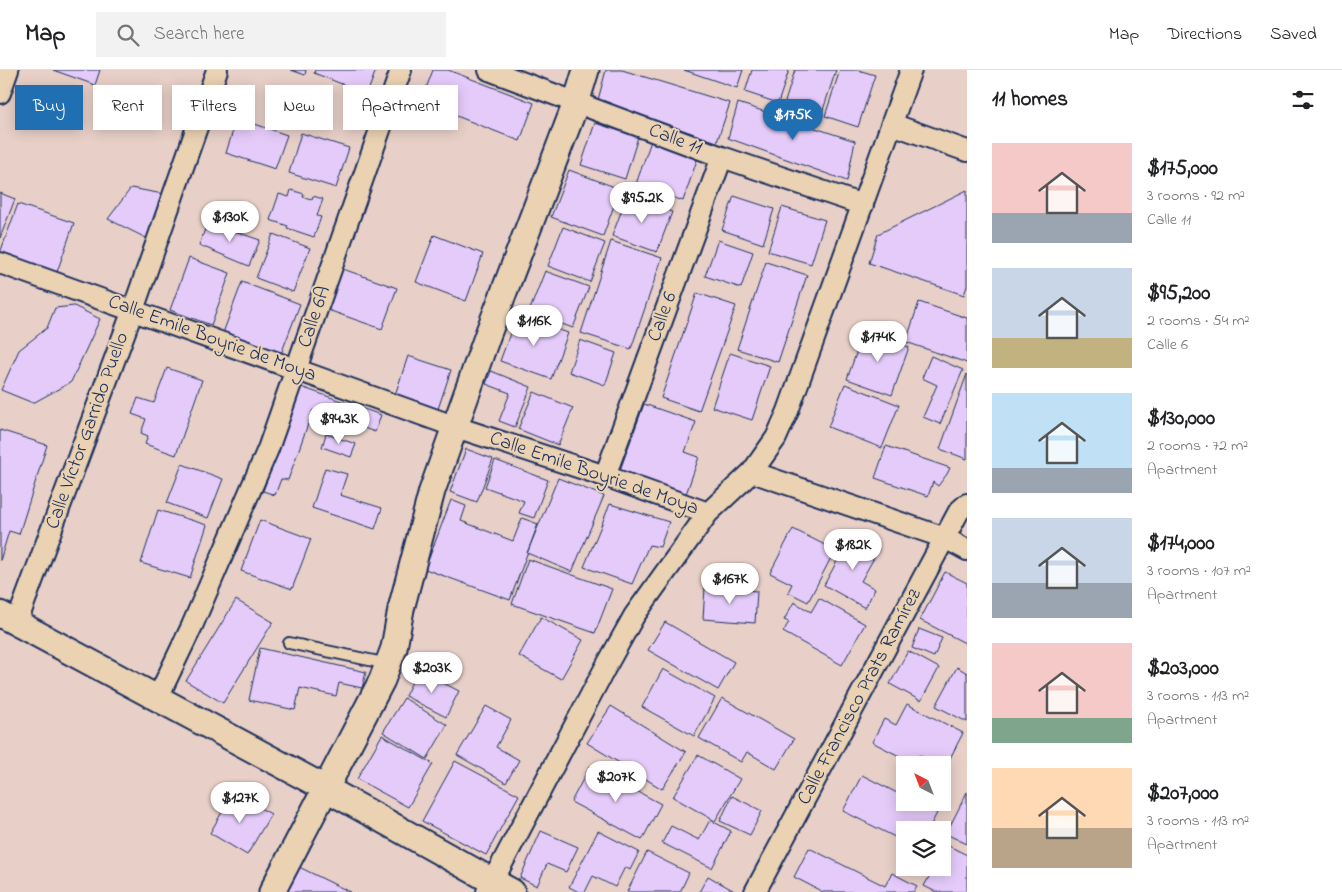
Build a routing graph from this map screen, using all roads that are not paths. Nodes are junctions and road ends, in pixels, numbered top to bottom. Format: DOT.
graph roads {
  1 [pos="8,70"];
  2 [pos="217,70"];
  3 [pos="401,70"];
  4 [pos="489,70"];
  5 [pos="586,70"];
  6 [pos="911,70"];
  7 [pos="0,93"];
  8 [pos="576,103"];
  9 [pos="892,124"];
  10 [pos="967,151"];
  11 [pos="722,157"];
  12 [pos="863,205"];
  13 [pos="0,263"];
  14 [pos="133,310"];
  15 [pos="297,369"];
  16 [pos="456,427"];
  17 [pos="752,472"];
  18 [pos="605,476"];
  19 [pos="967,504"];
  20 [pos="708,513"];
  21 [pos="945,538"];
  22 [pos="967,550"];
  23 [pos="8,618"];
  24 [pos="288,643"];
  25 [pos="388,664"];
  26 [pos="158,697"];
  27 [pos="325,788"];
  28 [pos="497,889"];
  29 [pos="272,892"];
  30 [pos="756,892"];
  1 -- 7 [label="street"];
  2 -- 14 [label="street, Calle Víctor Garrido Puello"];
  3 -- 15 [label="street, Calle 6A"];
  4 -- 8 [label="street, Calle 11"];
  5 -- 8 [label="street"];
  6 -- 9 [label="street"];
  8 -- 11 [label="street, Calle 11"];
  8 -- 16 [label="street"];
  9 -- 10 [label="street"];
  9 -- 12 [label="street"];
  11 -- 12 [label="street, Calle 11"];
  11 -- 18 [label="street, Calle 6"];
  12 -- 17 [label="street"];
  13 -- 14 [label="street, Calle Emile Boyrie de Moya"];
  14 -- 15 [label="street, Calle Emile Boyrie de Moya"];
  14 -- 23 [label="street, Calle Víctor Garrido Puello"];
  15 -- 16 [label="street, Calle Emile Boyrie de Moya"];
  15 -- 26 [label="street, Calle 6A"];
  16 -- 18 [label="street, Calle Emile Boyrie de Moya"];
  16 -- 25 [label="street"];
  17 -- 20 [label="street"];
  17 -- 21 [label="street"];
  18 -- 20 [label="street, Calle Emile Boyrie de Moya"];
  19 -- 21 [label="street, Calle Francisco Prats Ramírez"];
  20 -- 28 [label="street"];
  21 -- 22 [label="street"];
  21 -- 30 [label="street, Calle Francisco Prats Ramírez"];
  23 -- 26 [label="street"];
  24 -- 25 [label="lane"];
  25 -- 27 [label="street"];
  26 -- 27 [label="street"];
  27 -- 28 [label="street"];
  27 -- 29 [label="street"];
}
